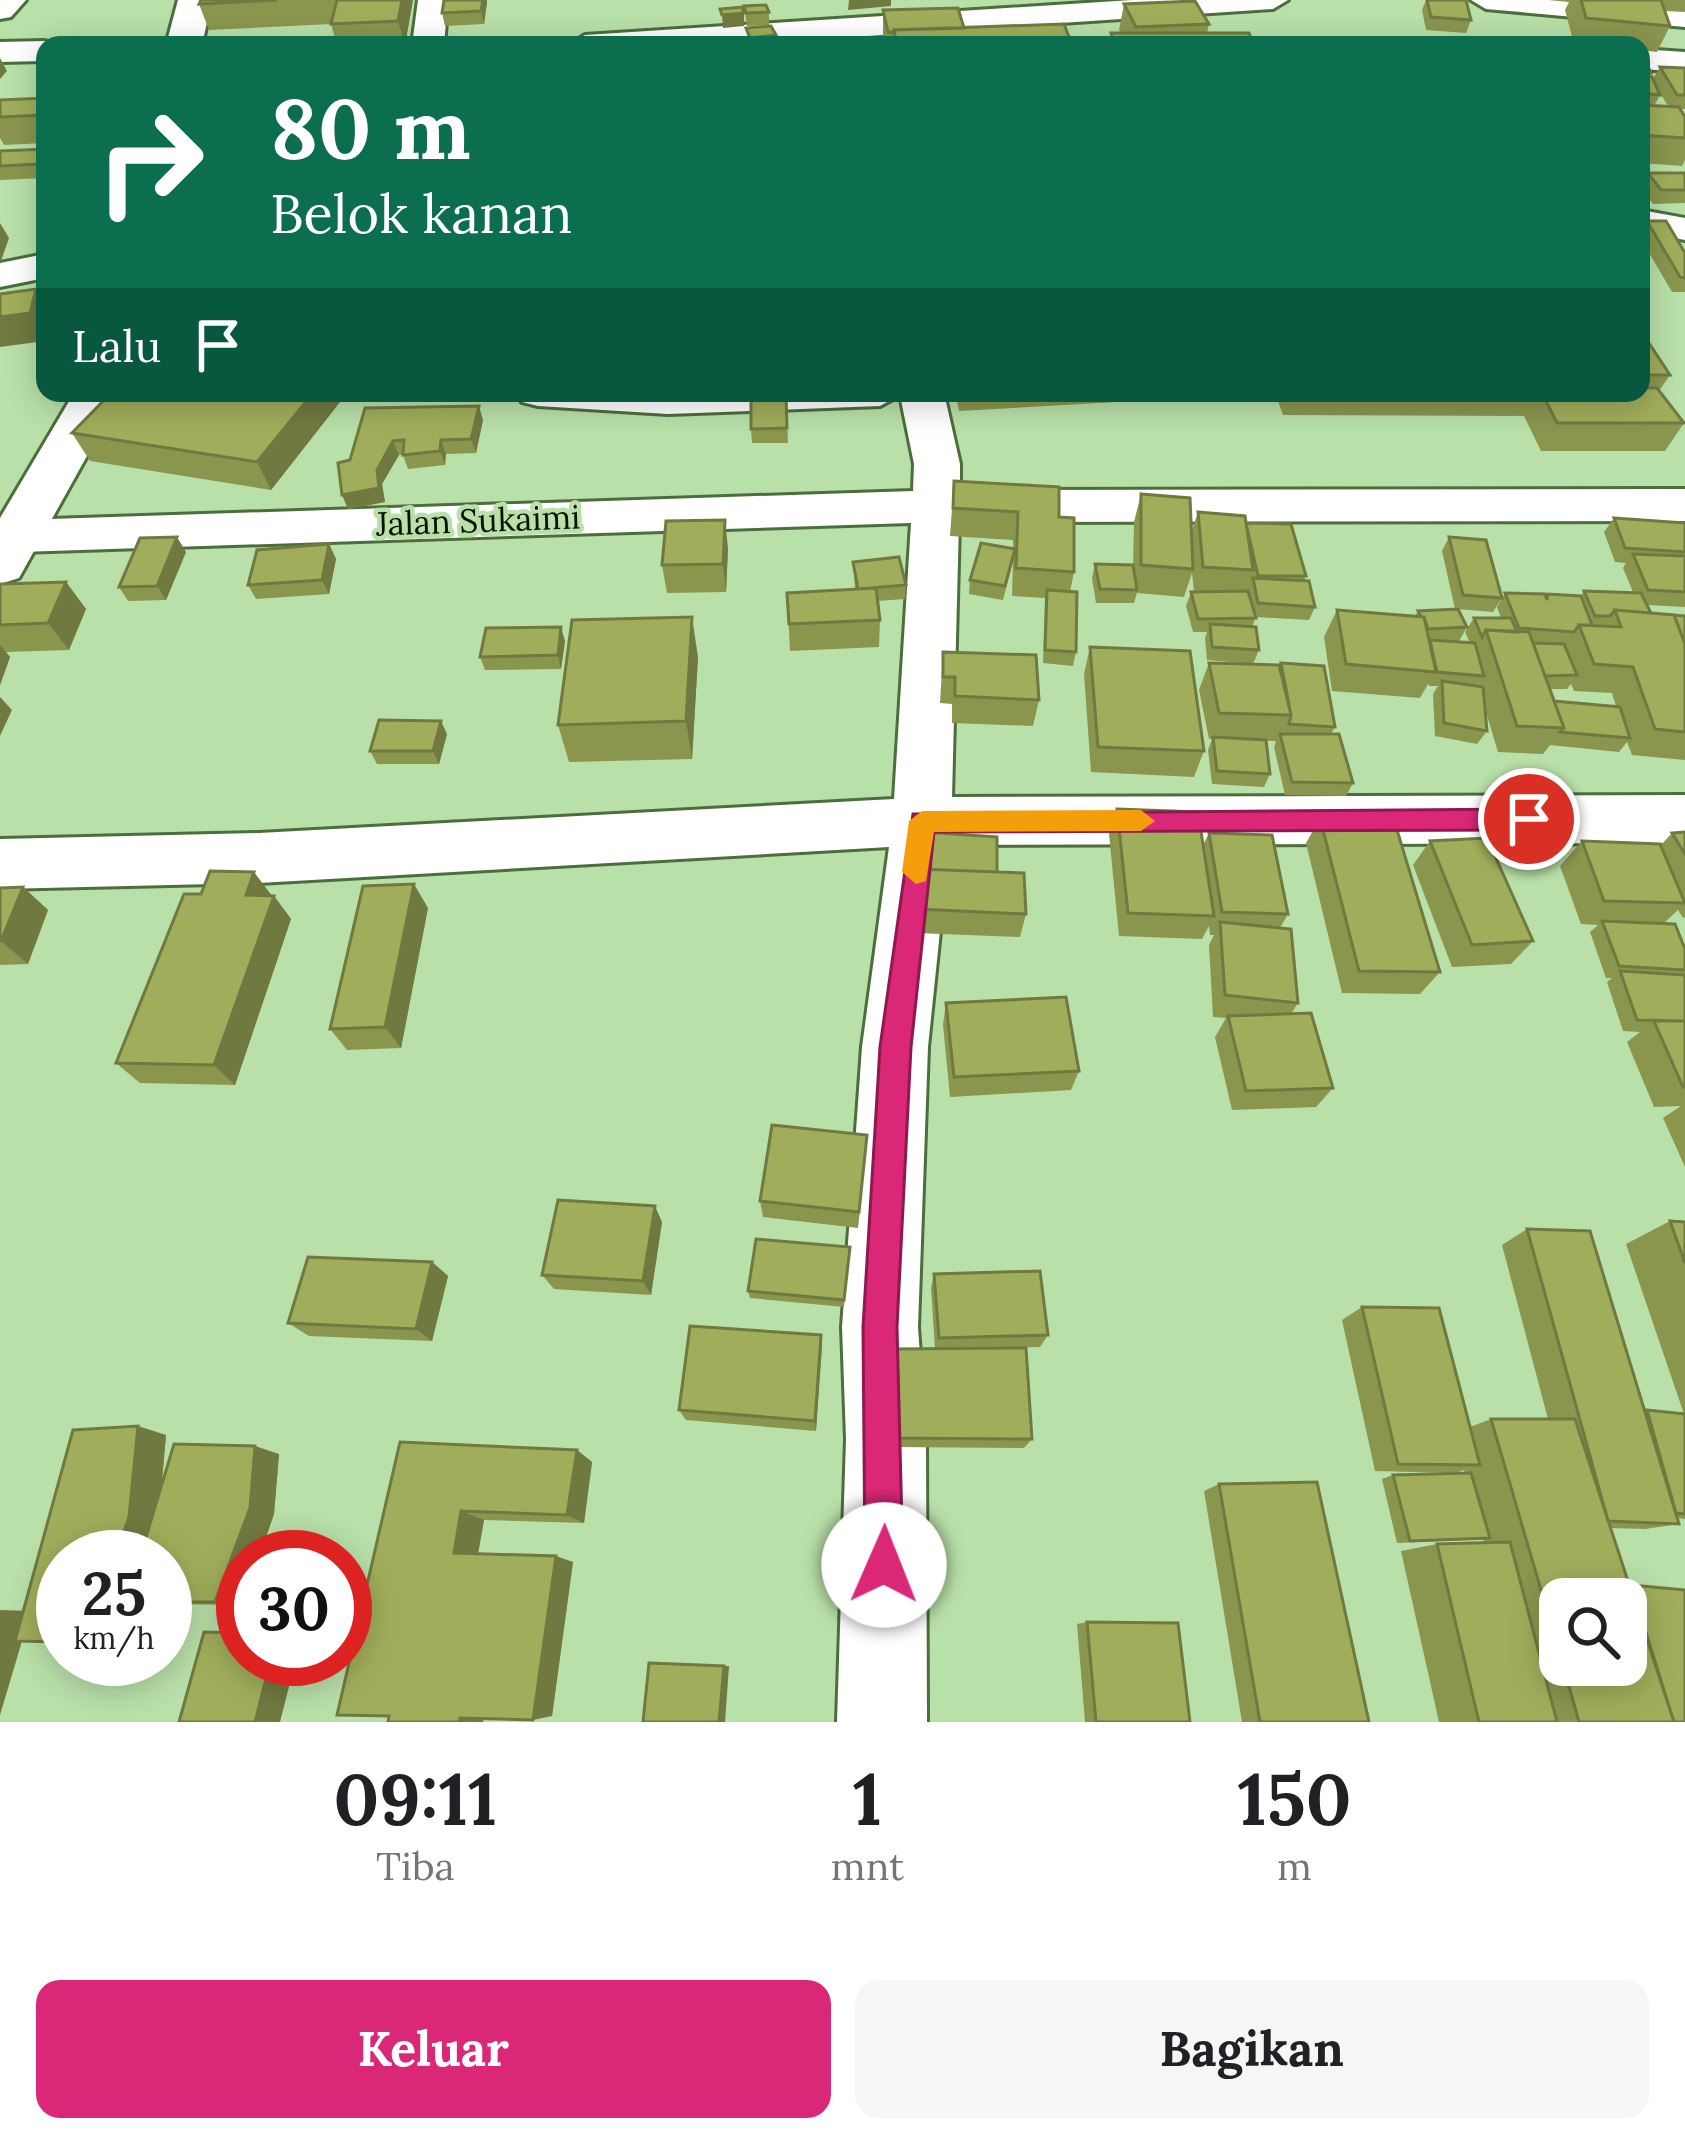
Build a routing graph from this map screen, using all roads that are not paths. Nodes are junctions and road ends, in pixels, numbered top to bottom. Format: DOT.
graph roads {
  1 [pos="11,0"];
  2 [pos="195,0"];
  3 [pos="433,0"];
  4 [pos="447,0"];
  5 [pos="1274,0"];
  6 [pos="1472,0"];
  7 [pos="1526,2"];
  8 [pos="1089,6"];
  9 [pos="963,9"];
  10 [pos="0,10"];
  11 [pos="1489,15"];
  12 [pos="1685,18"];
  13 [pos="823,24"];
  14 [pos="186,36"];
  15 [pos="429,36"];
  16 [pos="687,36"];
  17 [pos="36,51"];
  18 [pos="0,52"];
  19 [pos="1650,60"];
  20 [pos="1685,62"];
  21 [pos="1650,223"];
  22 [pos="1685,229"];
  23 [pos="36,268"];
  24 [pos="0,274"];
  25 [pos="93,402"];
  26 [pos="924,402"];
  27 [pos="1685,505"];
  28 [pos="936,506"];
  29 [pos="10,551"];
  30 [pos="1623,819"];
  31 [pos="1685,819"];
  32 [pos="922,821"];
  33 [pos="0,864"];
  34 [pos="1649,875"];
  35 [pos="882,1722"];
  1 -- 10 [label="street"];
  2 -- 14 [label="main road"];
  3 -- 4 [label="street"];
  3 -- 15 [label="street"];
  5 -- 8 [label="street"];
  6 -- 11 [label="street"];
  7 -- 11 [label="street"];
  7 -- 12 [label="street"];
  8 -- 9 [label="street"];
  9 -- 13 [label="street"];
  13 -- 16 [label="street"];
  17 -- 18 [label="street"];
  19 -- 20 [label="street"];
  21 -- 22 [label="street"];
  23 -- 24 [label="street"];
  25 -- 29 [label="main road"];
  26 -- 28 [label="street"];
  27 -- 28 [label="street, Jalan Sukaimi"];
  28 -- 29 [label="street, Jalan Sukaimi"];
  28 -- 32 [label="street"];
  30 -- 31 [label="street"];
  30 -- 32 [label="street"];
  30 -- 34 [label="street"];
  32 -- 33 [label="street"];
  32 -- 35 [label="street"];
}
